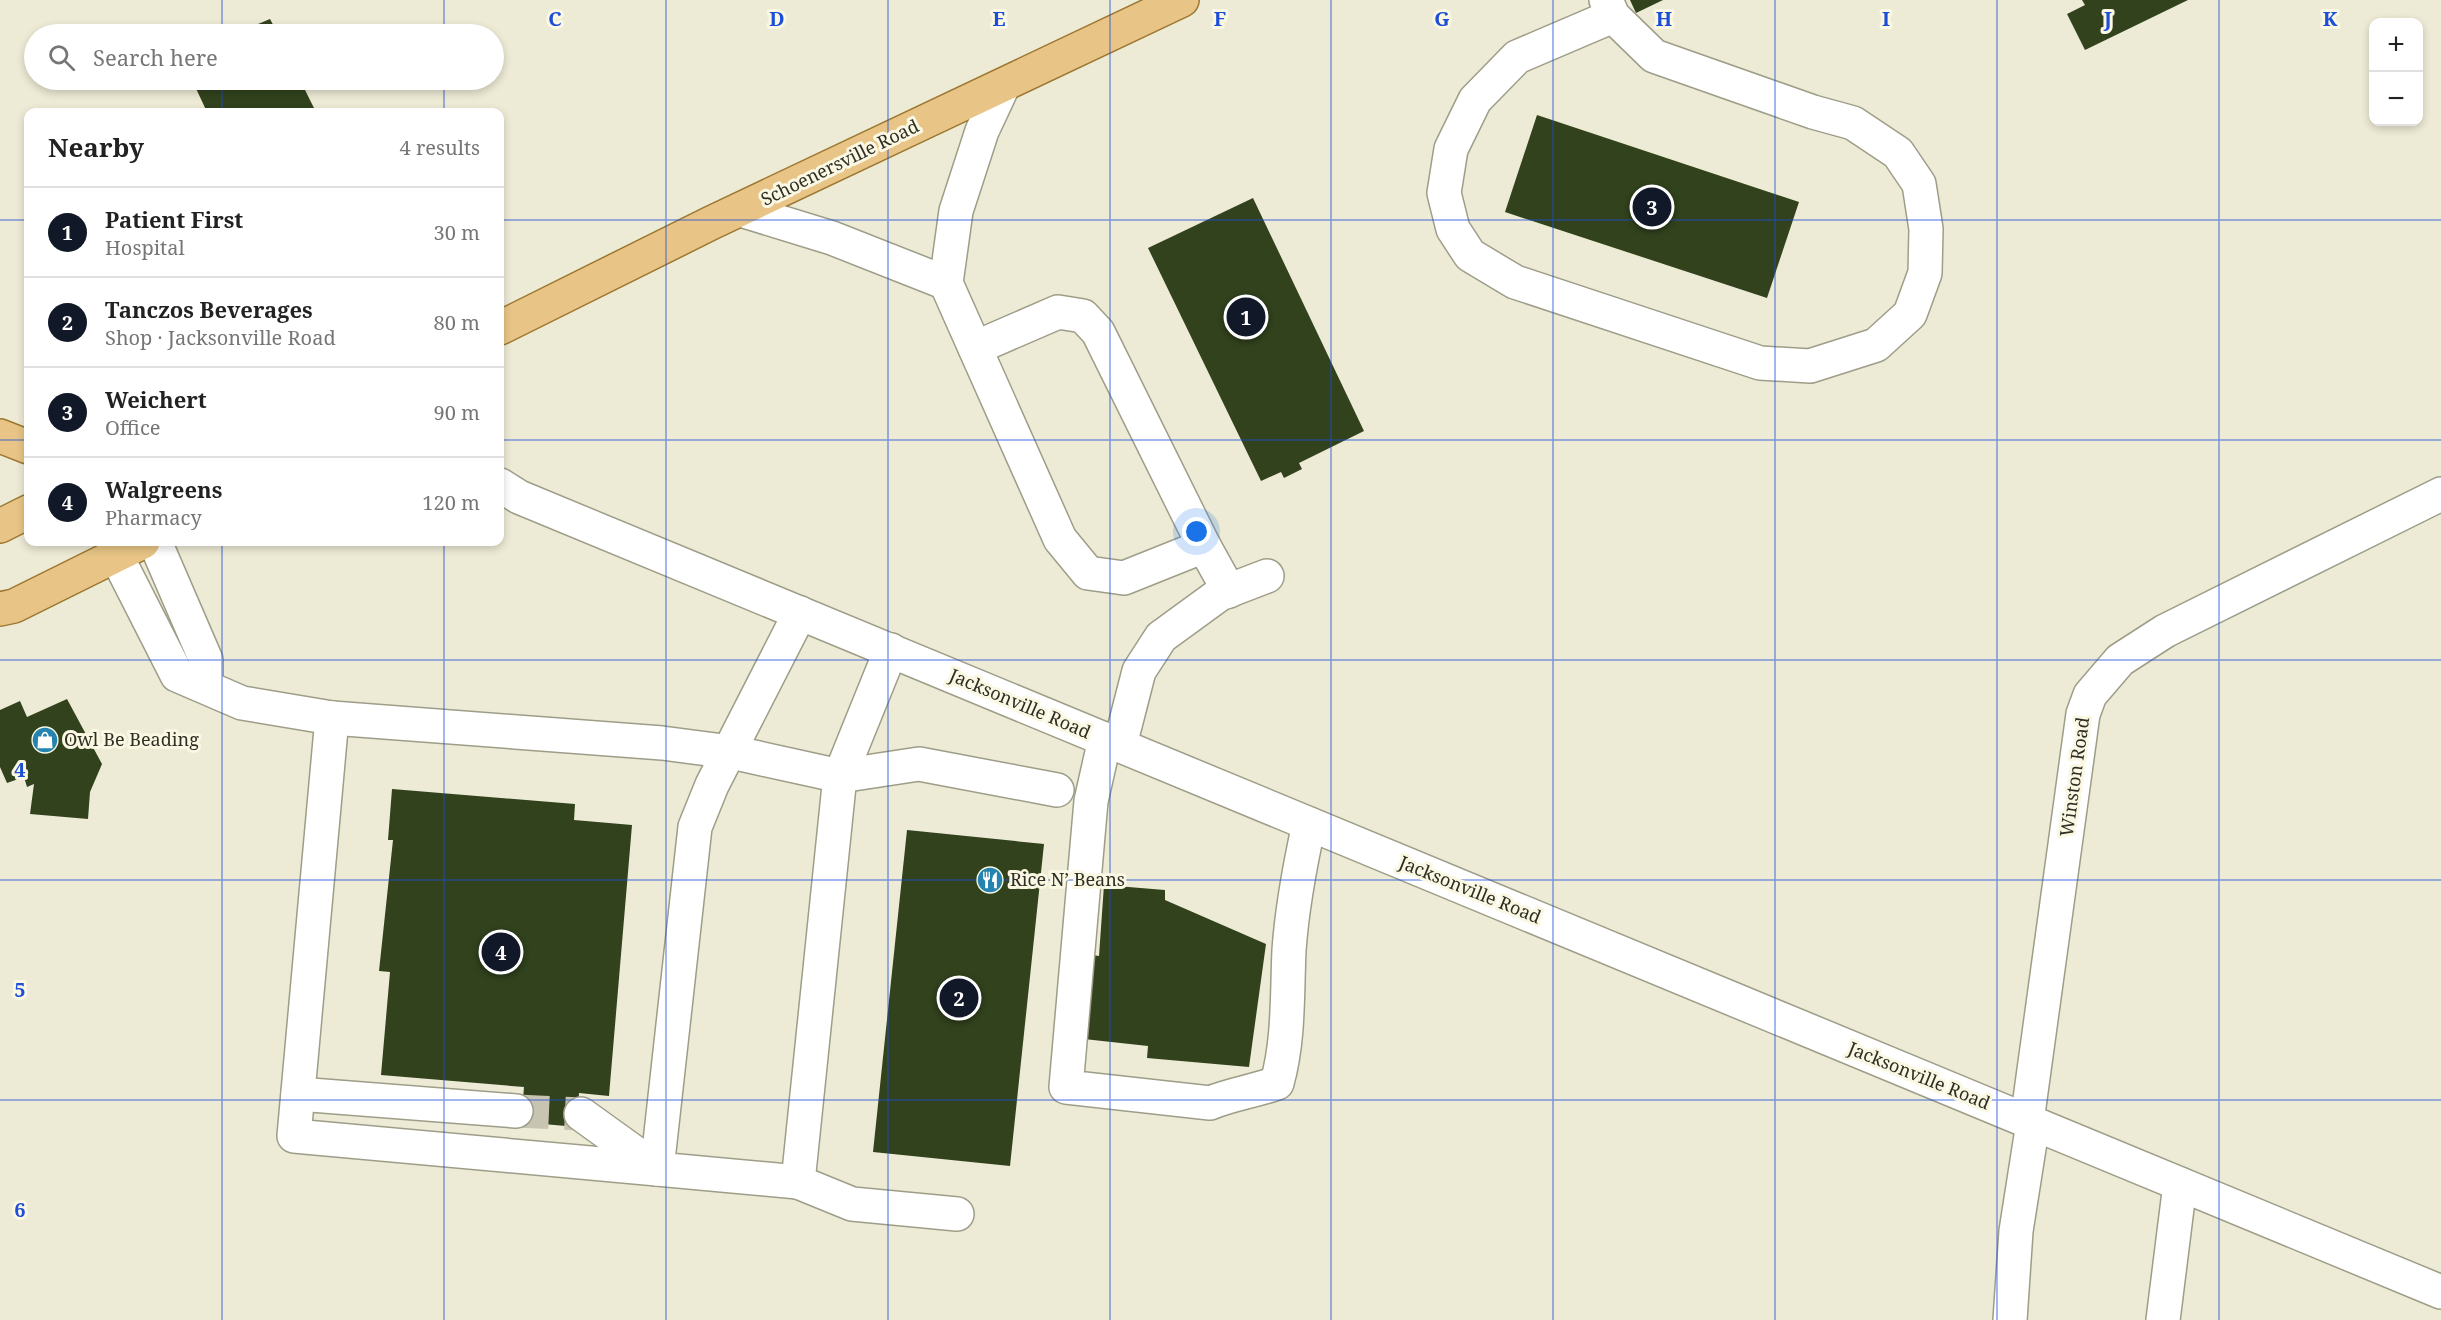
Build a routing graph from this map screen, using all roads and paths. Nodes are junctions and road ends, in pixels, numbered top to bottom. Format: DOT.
graph roads {
  1 [pos="1182,0"];
  2 [pos="1610,8"];
  3 [pos="1003,86"];
  4 [pos="741,210"];
  5 [pos="946,283"];
  6 [pos="504,326"];
  7 [pos="975,348"];
  8 [pos="0,436"];
  9 [pos="24,445"];
  10 [pos="504,487"];
  11 [pos="2441,494"];
  12 [pos="24,514"];
  13 [pos="0,526"];
  14 [pos="157,546"];
  15 [pos="1204,546"];
  16 [pos="129,548"];
  17 [pos="1267,576"];
  18 [pos="1229,591"];
  19 [pos="0,609"];
  20 [pos="800,613"];
  21 [pos="891,650"];
  22 [pos="206,686"];
  23 [pos="332,718"];
  24 [pos="1112,742"];
  25 [pos="731,752"];
  26 [pos="840,776"];
  27 [pos="1057,790"];
  28 [pos="1309,824"];
  29 [pos="298,1094"];
  30 [pos="516,1111"];
  31 [pos="581,1114"];
  32 [pos="2030,1122"];
  33 [pos="657,1170"];
  34 [pos="798,1182"];
  35 [pos="2180,1184"];
  36 [pos="957,1214"];
  37 [pos="2441,1292"];
  38 [pos="2010,1320"];
  39 [pos="2163,1320"];
  1 -- 3 [label="main road, Schoenersville Road"];
  2 -- 2 [label="street"];
  3 -- 4 [label="main road, Schoenersville Road"];
  3 -- 5 [label="street"];
  4 -- 5 [label="street"];
  4 -- 6 [label="main road, Schoenersville Road"];
  5 -- 7 [label="street"];
  7 -- 15 [label="street"];
  7 -- 15 [label="street"];
  8 -- 9 [label="main road"];
  10 -- 20 [label="street, Jacksonville Road"];
  11 -- 32 [label="street, Winston Road"];
  12 -- 13 [label="main road"];
  14 -- 22 [label="street"];
  15 -- 18 [label="street"];
  16 -- 19 [label="main road"];
  16 -- 22 [label="street"];
  17 -- 18 [label="street"];
  18 -- 24 [label="street"];
  20 -- 21 [label="street, Jacksonville Road"];
  20 -- 25 [label="street"];
  21 -- 24 [label="street, Jacksonville Road"];
  21 -- 26 [label="street"];
  22 -- 23 [label="street"];
  23 -- 25 [label="street"];
  23 -- 29 [label="street"];
  24 -- 28 [label="street, Jacksonville Road"];
  24 -- 28 [label="street"];
  25 -- 26 [label="street"];
  25 -- 33 [label="street"];
  26 -- 27 [label="street"];
  26 -- 34 [label="street"];
  28 -- 32 [label="street, Jacksonville Road"];
  29 -- 30 [label="street"];
  29 -- 33 [label="street"];
  31 -- 33 [label="street"];
  32 -- 35 [label="street, Jacksonville Road"];
  32 -- 38 [label="street, Winston Road"];
  33 -- 34 [label="street"];
  34 -- 36 [label="street"];
  35 -- 37 [label="street, Jacksonville Road"];
  35 -- 39 [label="street"];
}
